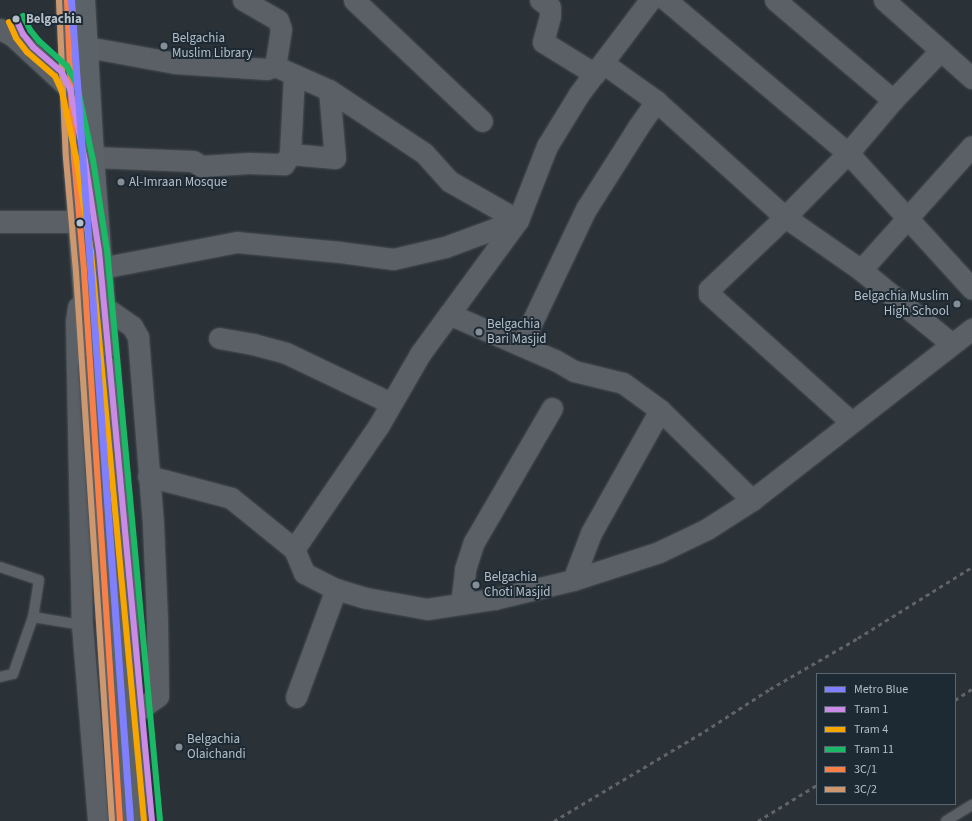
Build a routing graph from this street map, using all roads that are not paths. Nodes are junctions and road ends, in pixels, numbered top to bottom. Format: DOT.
graph roads {
  1 [pos="67,0"];
  2 [pos="84,0"];
  3 [pos="243,0"];
  4 [pos="354,0"];
  5 [pos="540,0"];
  6 [pos="650,0"];
  7 [pos="666,0"];
  8 [pos="775,0"];
  9 [pos="884,0"];
  10 [pos="0,29"];
  11 [pos="77,46"];
  12 [pos="941,50"];
  13 [pos="275,66"];
  14 [pos="599,68"];
  15 [pos="294,75"];
  16 [pos="972,78"];
  17 [pos="80,89"];
  18 [pos="328,90"];
  19 [pos="893,100"];
  20 [pos="656,101"];
  21 [pos="482,121"];
  22 [pos="972,146"];
  23 [pos="848,153"];
  24 [pos="290,154"];
  25 [pos="93,157"];
  26 [pos="785,217"];
  27 [pos="908,218"];
  28 [pos="518,220"];
  29 [pos="0,222"];
  30 [pos="88,222"];
  31 [pos="92,270"];
  32 [pos="861,270"];
  33 [pos="972,289"];
  34 [pos="106,308"];
  35 [pos="449,314"];
  36 [pos="972,329"];
  37 [pos="219,338"];
  38 [pos="952,344"];
  39 [pos="521,345"];
  40 [pos="100,369"];
  41 [pos="391,404"];
  42 [pos="552,408"];
  43 [pos="660,410"];
  44 [pos="851,422"];
  45 [pos="148,476"];
  46 [pos="752,500"];
  47 [pos="294,549"];
  48 [pos="0,566"];
  49 [pos="573,580"];
  50 [pos="336,589"];
  51 [pos="461,604"];
  52 [pos="33,617"];
  53 [pos="82,625"];
  54 [pos="0,678"];
  55 [pos="296,697"];
  56 [pos="89,703"];
  57 [pos="972,805"];
  58 [pos="950,820"];
  59 [pos="98,821"];
  60 [pos="120,821"];
  61 [pos="137,821"];
  1 -- 11 [label="main road"];
  2 -- 11 [label="main road"];
  3 -- 13 [label="street"];
  4 -- 21 [label="street"];
  5 -- 14 [label="street"];
  6 -- 14 [label="street"];
  7 -- 23 [label="street"];
  8 -- 19 [label="street"];
  9 -- 12 [label="street"];
  10 -- 17 [label="street"];
  11 -- 13 [label="street"];
  11 -- 17 [label="main road"];
  12 -- 16 [label="street"];
  12 -- 19 [label="street"];
  13 -- 15 [label="street"];
  14 -- 20 [label="street"];
  14 -- 28 [label="street"];
  15 -- 18 [label="street"];
  15 -- 24 [label="street"];
  17 -- 25 [label="main road"];
  17 -- 30 [label="main road"];
  18 -- 24 [label="street"];
  18 -- 28 [label="street"];
  19 -- 23 [label="street"];
  20 -- 26 [label="street"];
  20 -- 39 [label="street"];
  22 -- 27 [label="street"];
  23 -- 26 [label="street"];
  23 -- 27 [label="street"];
  24 -- 25 [label="street"];
  25 -- 30 [label="main road"];
  26 -- 32 [label="street"];
  26 -- 44 [label="street"];
  27 -- 32 [label="street"];
  27 -- 33 [label="street"];
  28 -- 31 [label="street"];
  28 -- 35 [label="street"];
  29 -- 30 [label="street"];
  30 -- 31 [label="main road"];
  31 -- 34 [label="main road"];
  31 -- 40 [label="main road"];
  31 -- 53 [label="street"];
  32 -- 38 [label="street"];
  34 -- 40 [label="main road"];
  34 -- 45 [label="street"];
  35 -- 39 [label="street"];
  35 -- 41 [label="street"];
  36 -- 38 [label="street"];
  37 -- 41 [label="street"];
  38 -- 44 [label="street"];
  39 -- 43 [label="street"];
  40 -- 60 [label="main road, bridge"];
  40 -- 61 [label="main road, bridge"];
  41 -- 47 [label="street"];
  42 -- 51 [label="street"];
  43 -- 46 [label="street"];
  43 -- 49 [label="street"];
  44 -- 46 [label="street"];
  45 -- 47 [label="street"];
  45 -- 56 [label="street"];
  46 -- 49 [label="street"];
  47 -- 50 [label="street"];
  48 -- 52 [label="lane"];
  49 -- 51 [label="street"];
  50 -- 51 [label="street"];
  50 -- 55 [label="street"];
  52 -- 53 [label="lane"];
  52 -- 54 [label="lane"];
  53 -- 56 [label="street"];
  56 -- 59 [label="street"];
  57 -- 58 [label="lane"];
}
